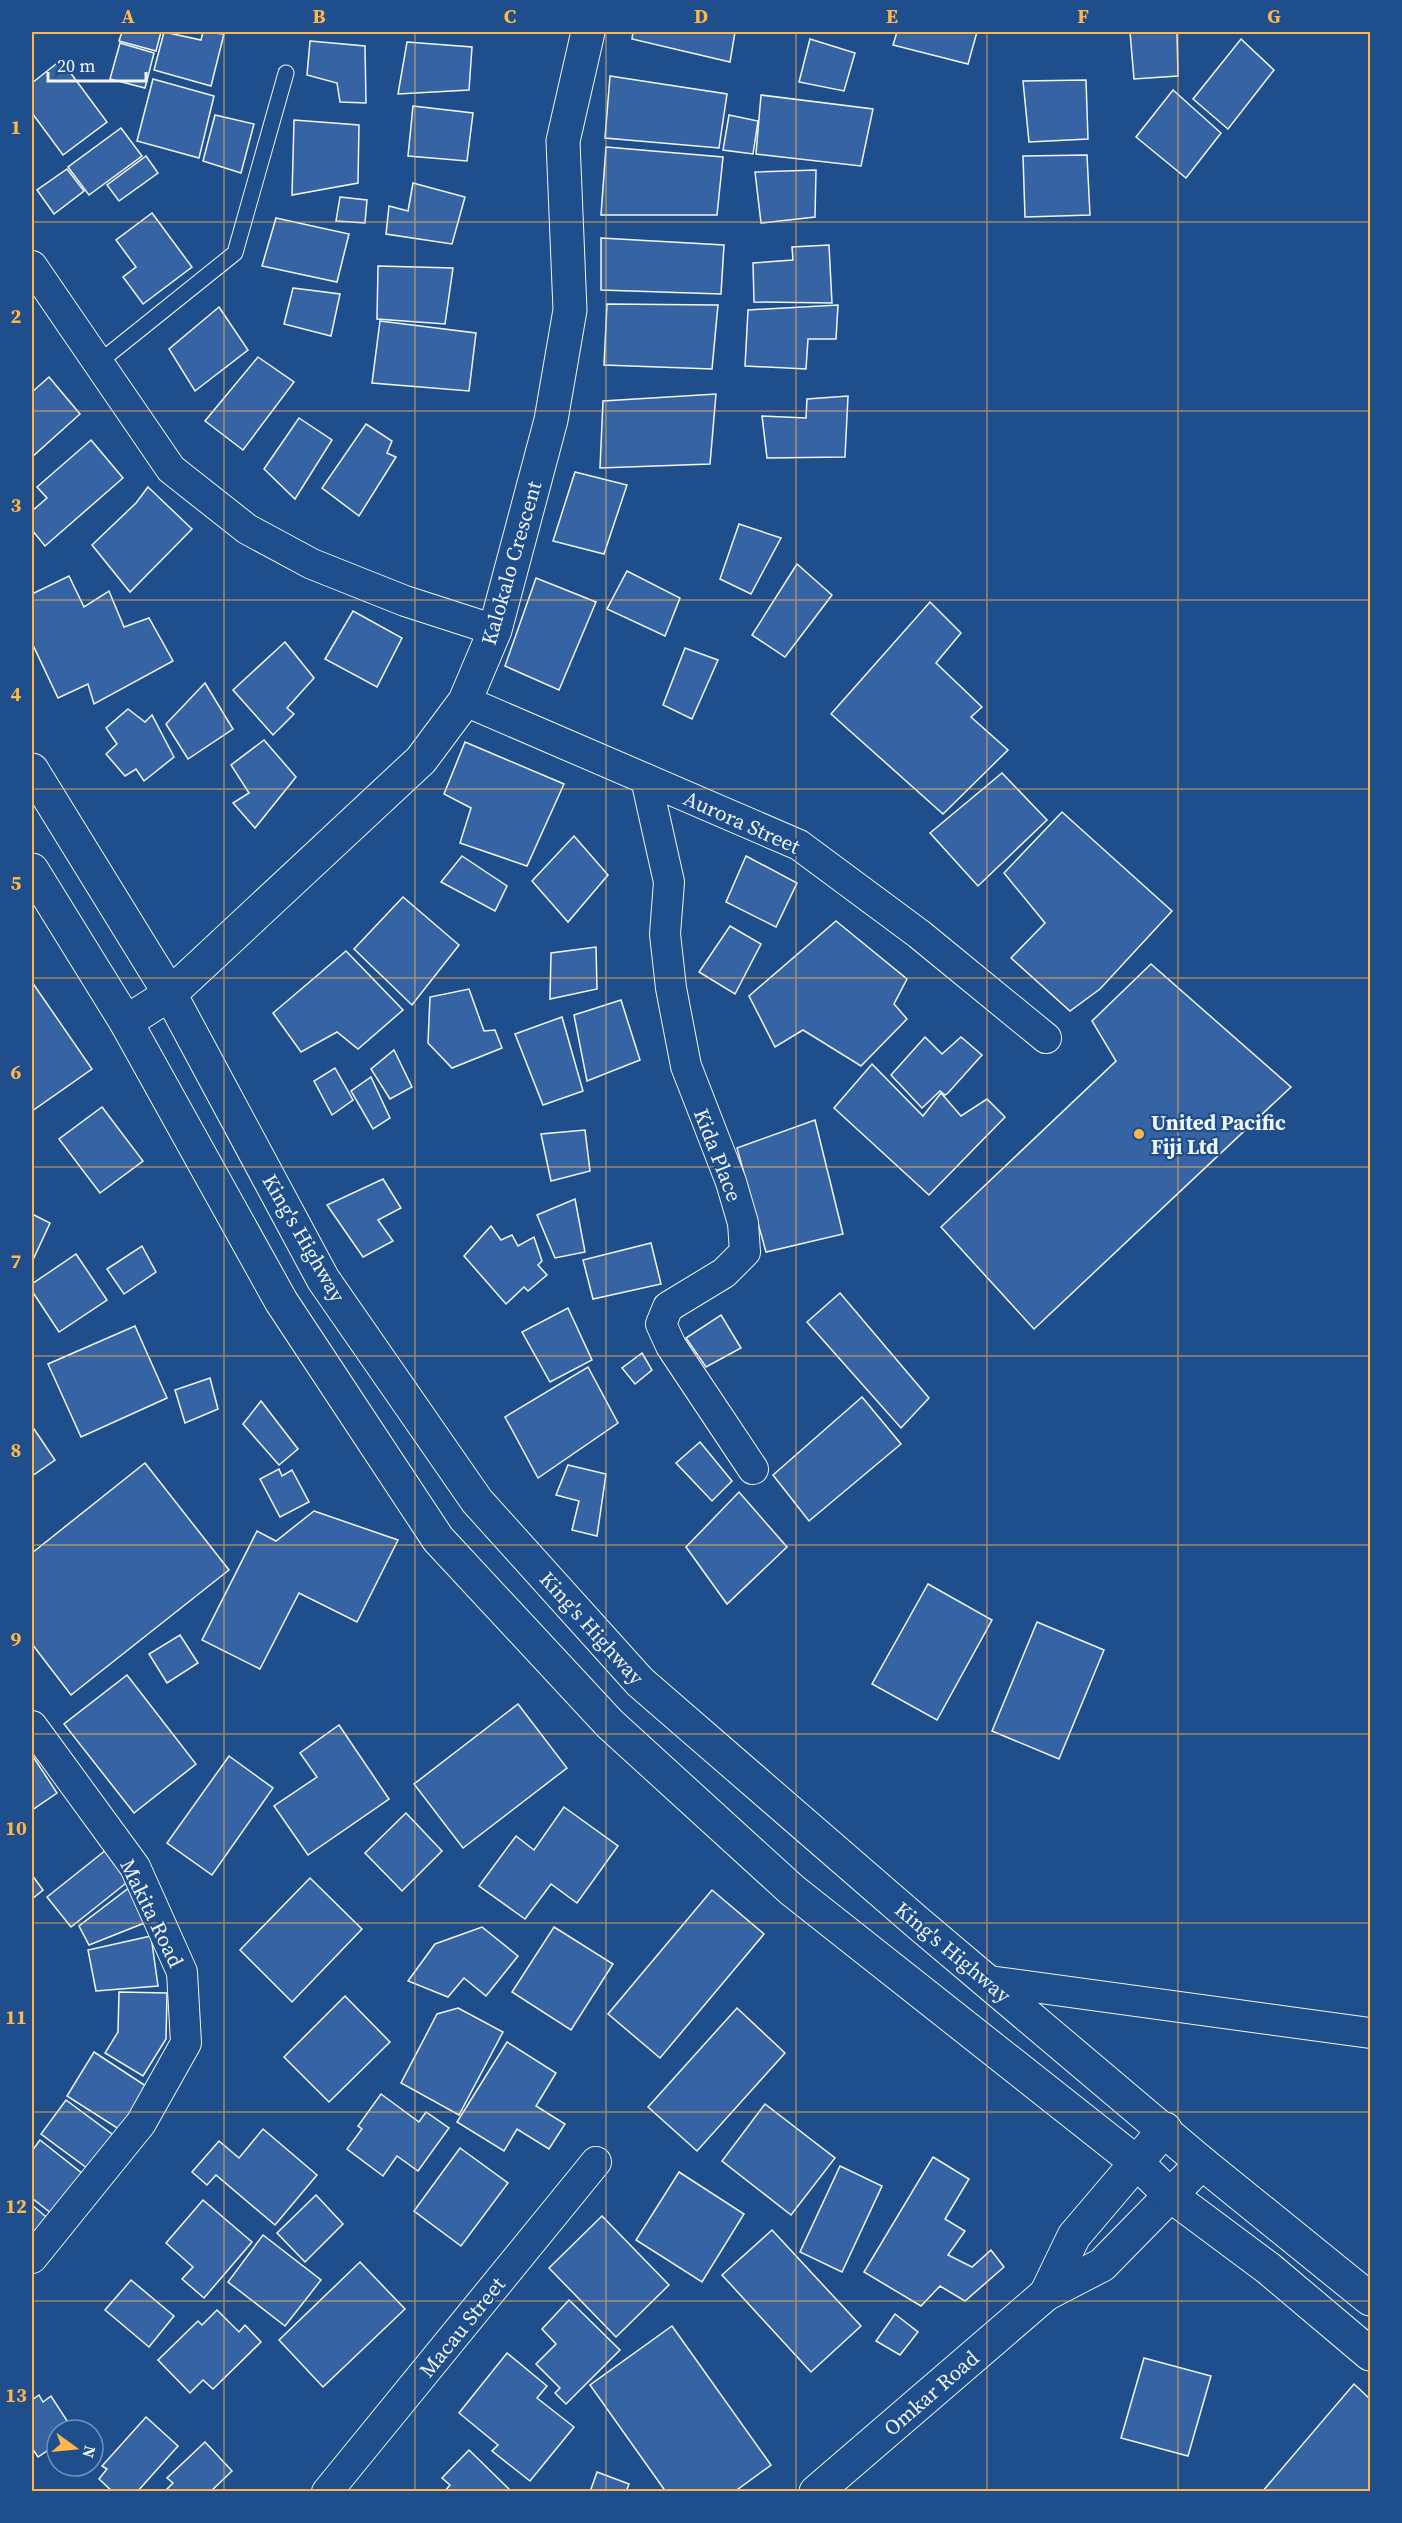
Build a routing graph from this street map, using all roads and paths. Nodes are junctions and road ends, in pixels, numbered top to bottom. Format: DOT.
graph roads {
  1 [pos="588,32"];
  2 [pos="286,73"];
  3 [pos="32,266"];
  4 [pos="98,363"];
  5 [pos="495,630"];
  6 [pos="465,701"];
  7 [pos="32,770"];
  8 [pos="646,779"];
  9 [pos="32,870"];
  10 [pos="170,994"];
  11 [pos="126,1022"];
  12 [pos="1046,1038"];
  13 [pos="753,1469"];
  14 [pos="32,1726"];
  15 [pos="988,1981"];
  16 [pos="1371,2033"];
  17 [pos="1165,2129"];
  18 [pos="596,2162"];
  19 [pos="1136,2162"];
  20 [pos="1202,2163"];
  21 [pos="1170,2195"];
  22 [pos="32,2258"];
  23 [pos="1046,2294"];
  24 [pos="1371,2299"];
  25 [pos="1371,2355"];
  26 [pos="327,2492"];
  27 [pos="816,2492"];
  1 -- 5 [label="main road, Kalokalo Crescent"];
  2 -- 4 [label="lane"];
  3 -- 4 [label="street"];
  4 -- 5 [label="street"];
  5 -- 6 [label="main road, Kalokalo Crescent"];
  6 -- 8 [label="street, Aurora Street"];
  6 -- 10 [label="main road, Kalokalo Crescent"];
  7 -- 10 [label="main road, King's Highway"];
  8 -- 12 [label="street, Aurora Street"];
  8 -- 13 [label="street, Kida Place"];
  9 -- 11 [label="main road"];
  10 -- 11 [label="main road, Kalokalo Crescent"];
  10 -- 15 [label="main road, King's Highway"];
  11 -- 19 [label="main road"];
  14 -- 22 [label="street, Makita Road"];
  15 -- 16 [label="street"];
  15 -- 17 [label="main road, King's Highway"];
  17 -- 19 [label="main road, Omkar Road"];
  17 -- 20 [label="main road, King's Highway"];
  18 -- 26 [label="street, Macau Street"];
  19 -- 21 [label="main road"];
  19 -- 23 [label="main road, Omkar Road"];
  20 -- 21 [label="main road, Omkar Road"];
  20 -- 24 [label="main road, King's Highway"];
  21 -- 23 [label="main road, Omkar Road"];
  21 -- 25 [label="main road"];
  23 -- 27 [label="main road, Omkar Road"];
}
